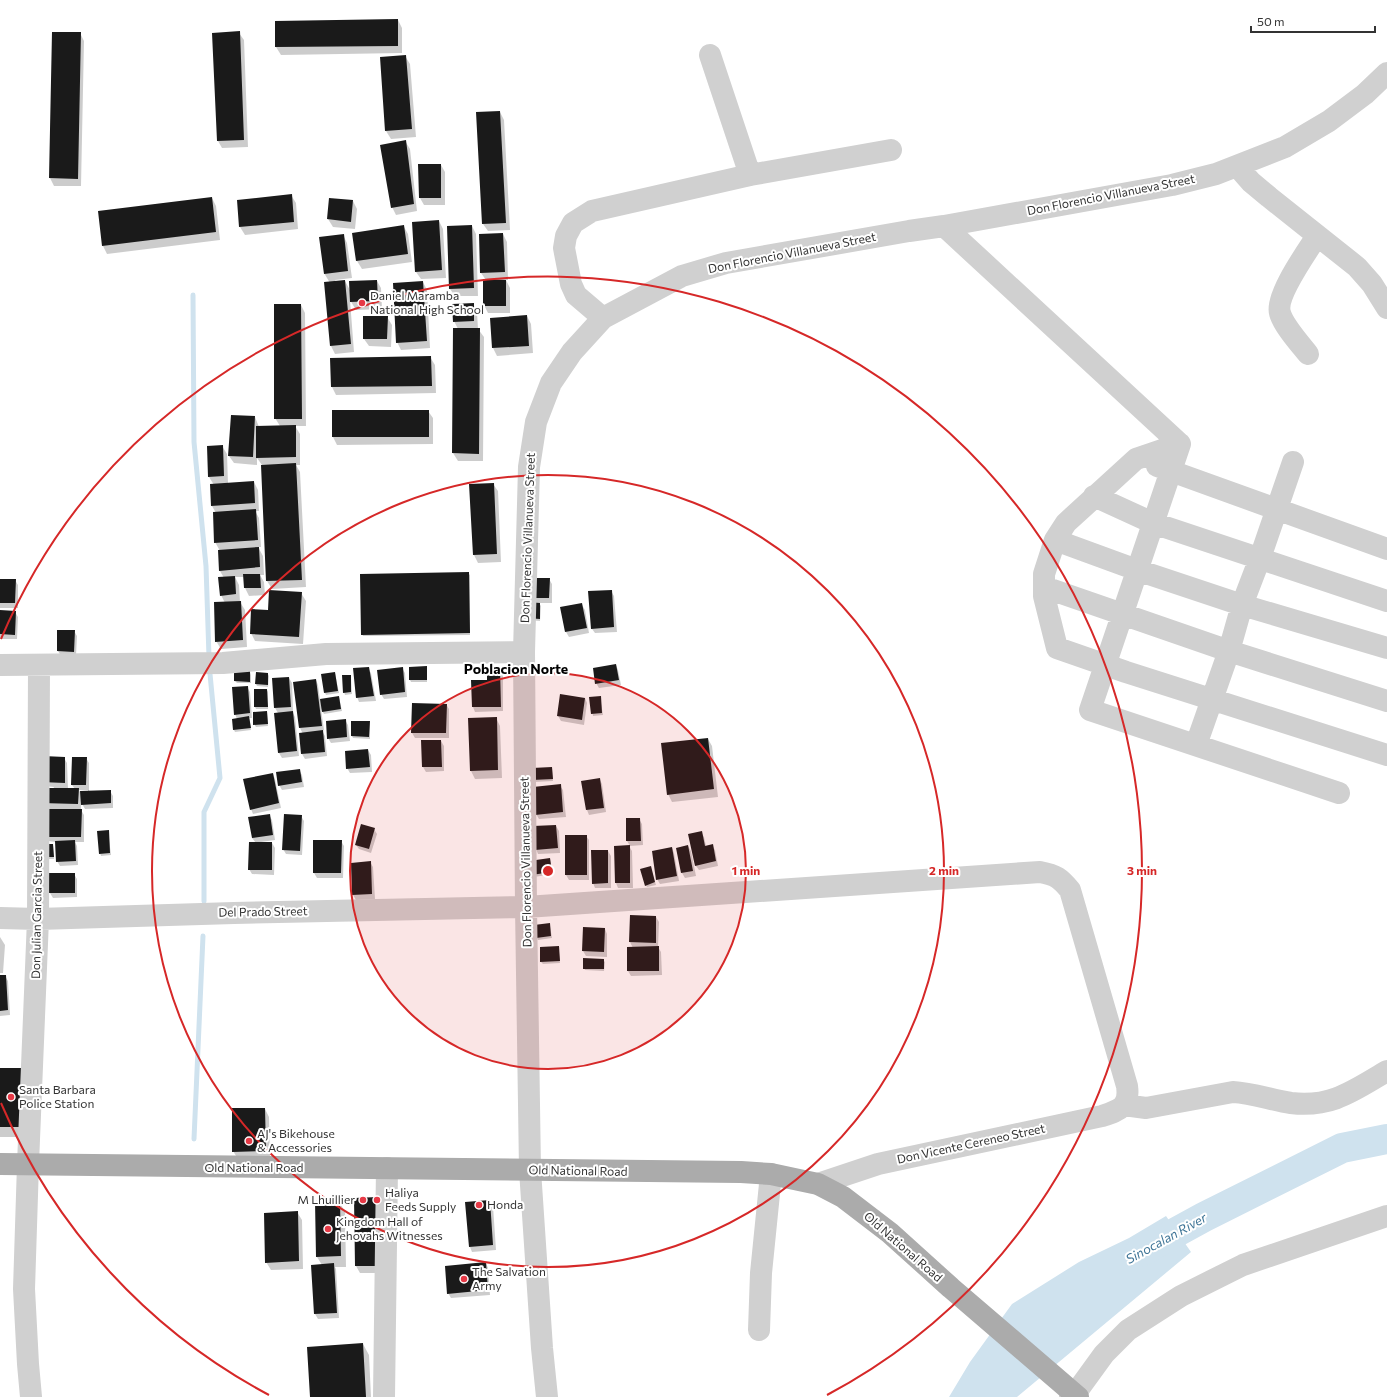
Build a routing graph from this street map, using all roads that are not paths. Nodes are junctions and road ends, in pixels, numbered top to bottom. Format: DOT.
graph roads {
  1 [pos="710,55"];
  2 [pos="1387,73"];
  3 [pos="891,150"];
  4 [pos="1237,166"];
  5 [pos="750,175"];
  6 [pos="944,226"];
  7 [pos="1318,236"];
  8 [pos="1387,308"];
  9 [pos="603,318"];
  10 [pos="1308,354"];
  11 [pos="1180,444"];
  12 [pos="1136,459"];
  13 [pos="1293,462"];
  14 [pos="1170,471"];
  15 [pos="1094,496"];
  16 [pos="1277,509"];
  17 [pos="1153,523"];
  18 [pos="1055,540"];
  19 [pos="1387,549"];
  20 [pos="1260,558"];
  21 [pos="1137,570"];
  22 [pos="1044,587"];
  23 [pos="1387,601"];
  24 [pos="1242,605"];
  25 [pos="1123,614"];
  26 [pos="1387,648"];
  27 [pos="1229,651"];
  28 [pos="524,652"];
  29 [pos="0,665"];
  30 [pos="39,665"];
  31 [pos="1106,665"];
  32 [pos="1211,699"];
  33 [pos="1387,701"];
  34 [pos="1196,745"];
  35 [pos="1387,755"];
  36 [pos="1339,794"];
  37 [pos="526,907"];
  38 [pos="0,918"];
  39 [pos="38,919"];
  40 [pos="1387,1071"];
  41 [pos="1124,1105"];
  42 [pos="0,1164"];
  43 [pos="28,1164"];
  44 [pos="387,1168"];
  45 [pos="530,1170"];
  46 [pos="771,1174"];
  47 [pos="818,1184"];
  48 [pos="1387,1216"];
  49 [pos="759,1330"];
  50 [pos="1072,1394"];
  51 [pos="31,1397"];
  52 [pos="384,1397"];
  53 [pos="547,1397"];
  1 -- 5 [label="street"];
  2 -- 4 [label="street, Don Florencio Villanueva Street"];
  3 -- 5 [label="street"];
  4 -- 6 [label="street, Don Florencio Villanueva Street"];
  4 -- 7 [label="street"];
  5 -- 9 [label="street"];
  6 -- 9 [label="street, Don Florencio Villanueva Street"];
  6 -- 11 [label="street"];
  7 -- 8 [label="street"];
  7 -- 10 [label="street"];
  9 -- 28 [label="street, Don Florencio Villanueva Street"];
  11 -- 12 [label="street"];
  11 -- 14 [label="street"];
  12 -- 14 [label="street"];
  12 -- 15 [label="street"];
  13 -- 16 [label="street"];
  14 -- 16 [label="street"];
  14 -- 17 [label="street"];
  15 -- 17 [label="street"];
  15 -- 18 [label="street"];
  16 -- 19 [label="street"];
  16 -- 20 [label="street"];
  17 -- 20 [label="street"];
  17 -- 21 [label="street"];
  18 -- 21 [label="street"];
  18 -- 22 [label="street"];
  20 -- 23 [label="street"];
  20 -- 24 [label="street"];
  21 -- 24 [label="street"];
  21 -- 25 [label="street"];
  22 -- 25 [label="street"];
  22 -- 31 [label="street"];
  24 -- 26 [label="street"];
  24 -- 27 [label="street"];
  25 -- 27 [label="street"];
  25 -- 31 [label="street"];
  27 -- 32 [label="street"];
  27 -- 33 [label="street"];
  28 -- 30 [label="street"];
  28 -- 37 [label="street, Don Florencio Villanueva Street"];
  29 -- 30 [label="street"];
  30 -- 39 [label="street, Don Julian Garcia Street"];
  31 -- 32 [label="street"];
  31 -- 34 [label="street"];
  32 -- 34 [label="street"];
  32 -- 35 [label="street"];
  34 -- 36 [label="street"];
  37 -- 39 [label="street, Del Prado Street"];
  37 -- 41 [label="street, Del Prado Street"];
  37 -- 45 [label="street, Don Florencio Villanueva Street"];
  38 -- 39 [label="street, Del Prado Street"];
  39 -- 43 [label="street, Don Julian Garcia Street"];
  40 -- 41 [label="street"];
  41 -- 47 [label="street, Don Vicente Cereneo Street"];
  42 -- 43 [label="main road, Old National Road"];
  43 -- 44 [label="main road, Old National Road"];
  43 -- 51 [label="street, Don Julian Garcia Street"];
  44 -- 45 [label="main road, Old National Road"];
  44 -- 52 [label="street"];
  45 -- 46 [label="main road, Old National Road"];
  45 -- 53 [label="street, Don Florencio Villanueva Street"];
  46 -- 47 [label="main road, Old National Road"];
  46 -- 49 [label="street"];
  47 -- 50 [label="main road, Old National Road"];
  48 -- 50 [label="street"];
}
